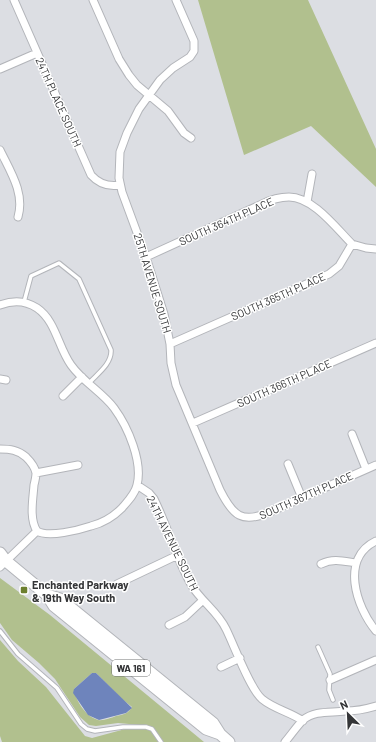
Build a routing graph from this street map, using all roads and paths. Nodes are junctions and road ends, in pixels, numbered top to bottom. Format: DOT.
graph roads {
  1 [pos="14,0"];
  2 [pos="93,0"];
  3 [pos="176,0"];
  4 [pos="37,53"];
  5 [pos="0,70"];
  6 [pos="148,95"];
  7 [pos="191,138"];
  8 [pos="0,150"];
  9 [pos="312,174"];
  10 [pos="120,185"];
  11 [pos="307,202"];
  12 [pos="18,217"];
  13 [pos="352,244"];
  14 [pos="376,249"];
  15 [pos="146,257"];
  16 [pos="22,302"];
  17 [pos="0,305"];
  18 [pos="376,343"];
  19 [pos="170,344"];
  20 [pos="82,377"];
  21 [pos="89,383"];
  22 [pos="63,396"];
  23 [pos="193,423"];
  24 [pos="352,434"];
  25 [pos="0,449"];
  26 [pos="288,464"];
  27 [pos="78,465"];
  28 [pos="376,465"];
  29 [pos="366,469"];
  30 [pos="36,473"];
  31 [pos="137,485"];
  32 [pos="302,498"];
  33 [pos="235,513"];
  34 [pos="37,531"];
  35 [pos="376,541"];
  36 [pos="178,555"];
  37 [pos="1,560"];
  38 [pos="356,563"];
  39 [pos="321,564"];
  40 [pos="117,584"];
  41 [pos="202,601"];
  42 [pos="169,625"];
  43 [pos="376,631"];
  44 [pos="0,632"];
  45 [pos="318,647"];
  46 [pos="240,658"];
  47 [pos="376,660"];
  48 [pos="220,667"];
  49 [pos="330,680"];
  50 [pos="332,700"];
  51 [pos="376,706"];
  52 [pos="303,721"];
  53 [pos="161,742"];
  54 [pos="229,742"];
  55 [pos="285,742"];
  1 -- 4 [label="street, 24TH PLACE SOUTH"];
  2 -- 6 [label="street"];
  3 -- 6 [label="street, 25TH AVENUE SOUTH"];
  4 -- 5 [label="street"];
  4 -- 10 [label="street, 24TH PLACE SOUTH"];
  6 -- 7 [label="street"];
  6 -- 10 [label="street, 25TH AVENUE SOUTH"];
  8 -- 12 [label="street"];
  9 -- 11 [label="street"];
  10 -- 15 [label="street, 25TH AVENUE SOUTH"];
  11 -- 13 [label="street"];
  11 -- 15 [label="street, SOUTH 364TH PLACE"];
  13 -- 14 [label="street"];
  13 -- 19 [label="street, SOUTH 365TH PLACE"];
  15 -- 19 [label="street, 25TH AVENUE SOUTH"];
  16 -- 17 [label="street"];
  16 -- 20 [label="street, 24TH AVENUE SOUTH"];
  16 -- 21 [label="lane"];
  18 -- 23 [label="street, SOUTH 366TH PLACE"];
  19 -- 23 [label="street, 25TH AVENUE SOUTH"];
  20 -- 21 [label="street, 24TH AVENUE SOUTH"];
  20 -- 22 [label="street"];
  21 -- 31 [label="street, 24TH AVENUE SOUTH"];
  23 -- 33 [label="street, 25TH AVENUE SOUTH"];
  24 -- 29 [label="street"];
  25 -- 30 [label="street"];
  26 -- 32 [label="street"];
  27 -- 30 [label="street"];
  28 -- 29 [label="street, SOUTH 367TH PLACE"];
  29 -- 32 [label="street, SOUTH 367TH PLACE"];
  30 -- 34 [label="street"];
  31 -- 34 [label="street"];
  31 -- 36 [label="street, 24TH AVENUE SOUTH"];
  32 -- 33 [label="street, SOUTH 367TH PLACE"];
  34 -- 37 [label="street"];
  35 -- 38 [label="street"];
  36 -- 40 [label="street"];
  36 -- 41 [label="street, 24TH AVENUE SOUTH"];
  37 -- 54 [label="main road, WA 161"];
  38 -- 39 [label="street"];
  38 -- 43 [label="street"];
  41 -- 42 [label="street"];
  41 -- 46 [label="street, 24TH AVENUE SOUTH"];
  44 -- 53 [label="lane"];
  45 -- 49 [label="lane"];
  46 -- 48 [label="street"];
  46 -- 52 [label="street, 24TH AVENUE SOUTH"];
  47 -- 49 [label="street"];
  49 -- 50 [label="lane"];
  51 -- 52 [label="street"];
  52 -- 55 [label="street"];
}
